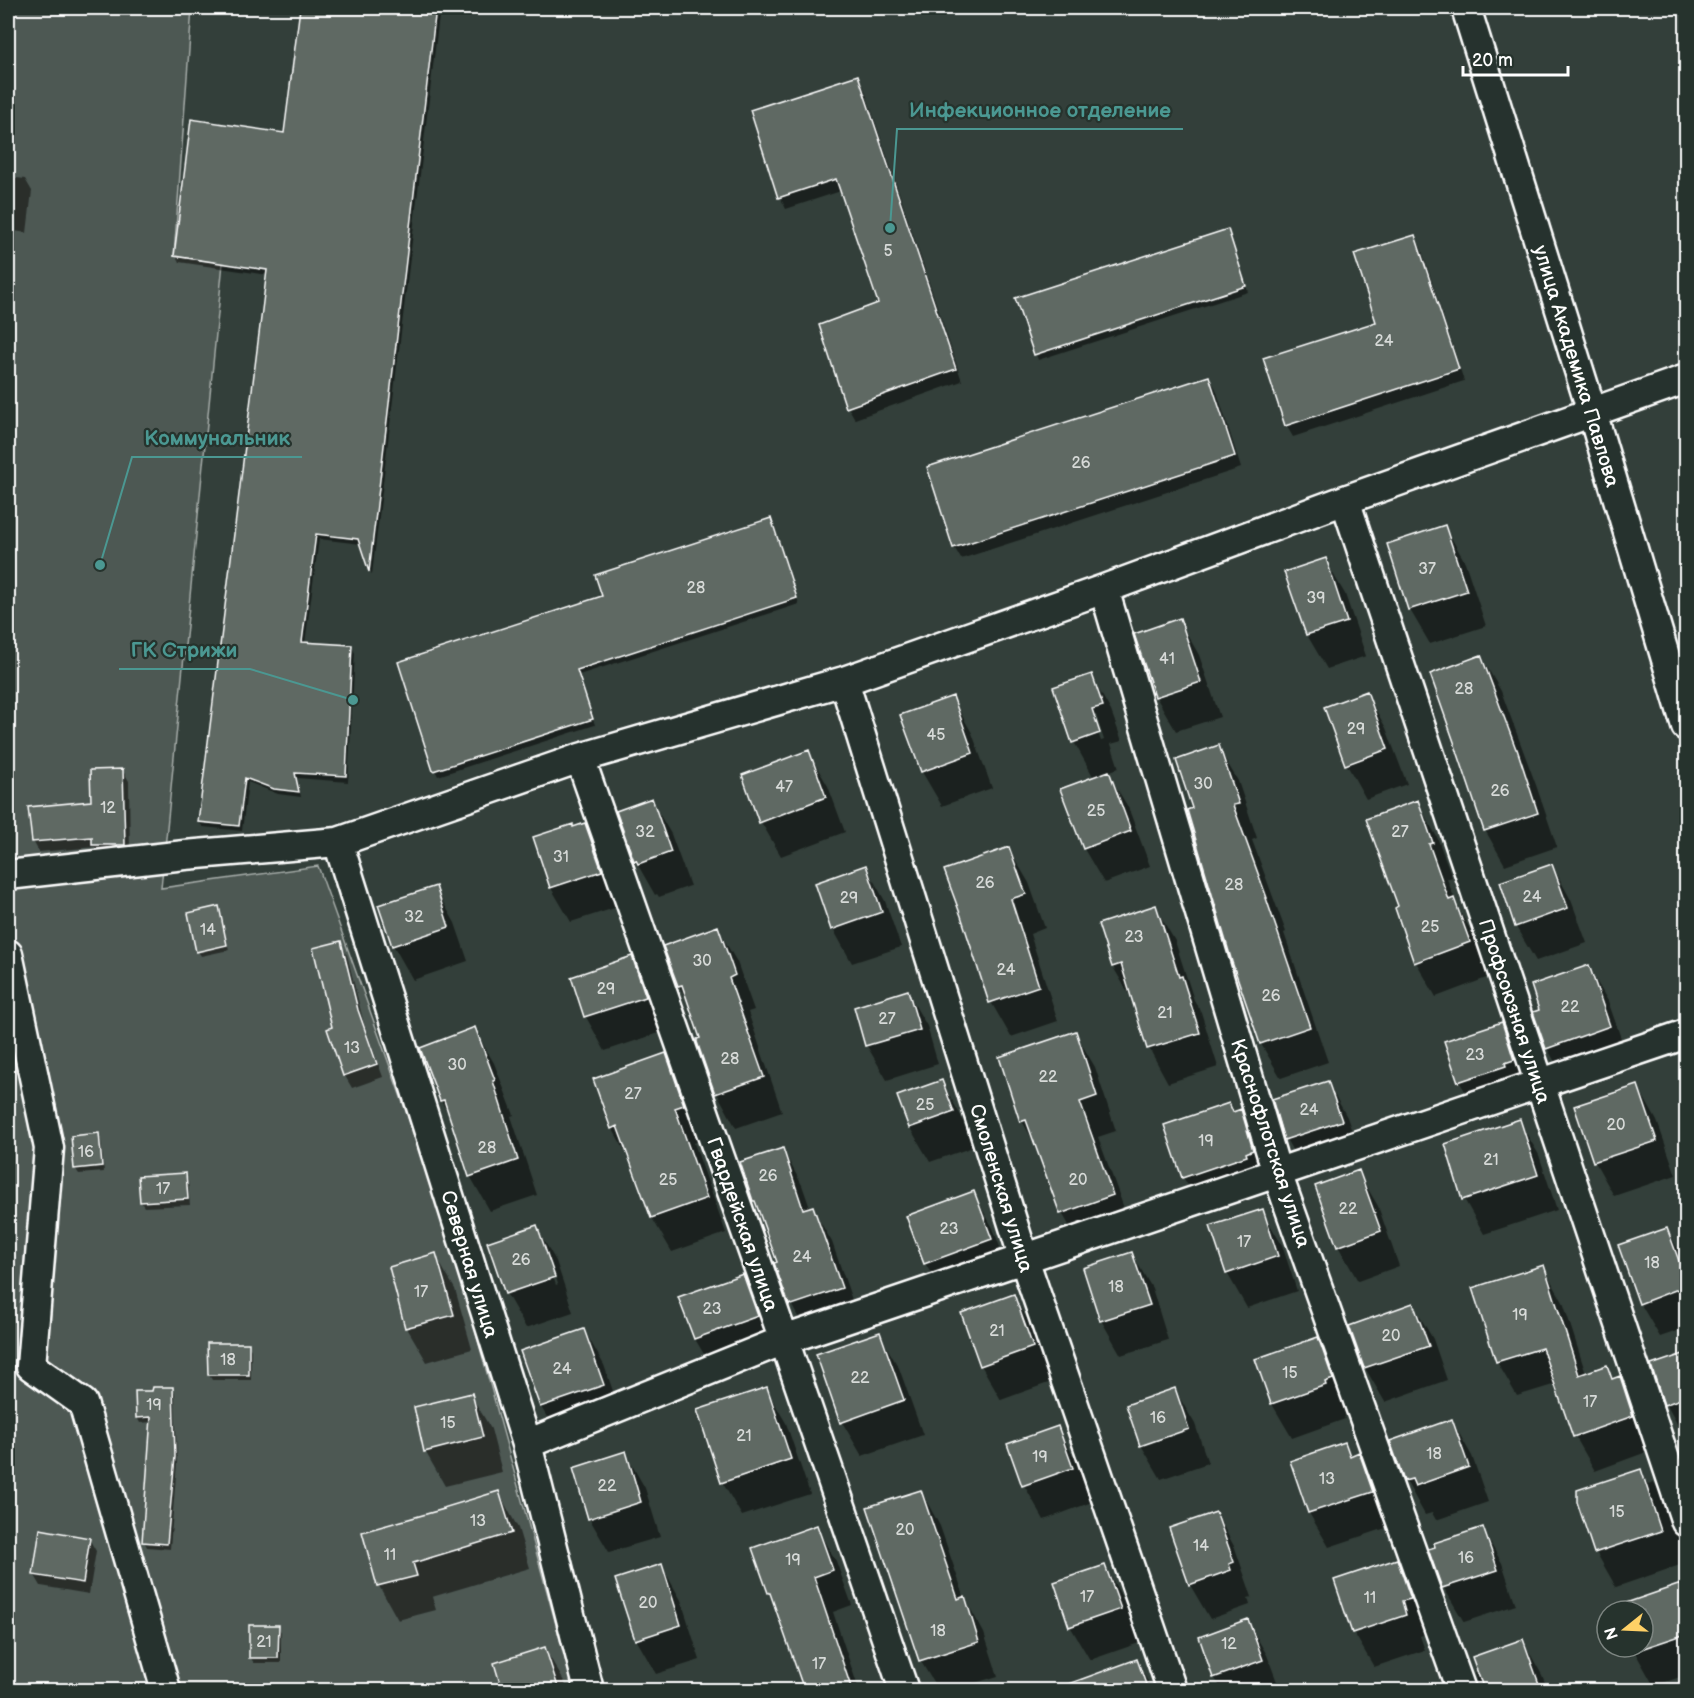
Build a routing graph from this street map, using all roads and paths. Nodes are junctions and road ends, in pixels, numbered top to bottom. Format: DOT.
graph roads {
  1 [pos="1466,8"];
  2 [pos="1686,379"];
  3 [pos="1592,412"];
  4 [pos="1345,500"];
  5 [pos="1104,589"];
  6 [pos="844,681"];
  7 [pos="1686,726"];
  8 [pos="580,758"];
  9 [pos="338,842"];
  10 [pos="8,875"];
  11 [pos="8,954"];
  12 [pos="1686,1034"];
  13 [pos="1539,1084"];
  14 [pos="1277,1173"];
  15 [pos="1024,1259"];
  16 [pos="784,1340"];
  17 [pos="527,1444"];
  18 [pos="1686,1522"];
  19 [pos="166,1690"];
  20 [pos="589,1690"];
  21 [pos="904,1690"];
  22 [pos="1172,1690"];
  23 [pos="1461,1690"];
  1 -- 3 [label="street, улица Академика Павлова"];
  2 -- 3 [label="street"];
  3 -- 4 [label="street"];
  3 -- 7 [label="street, улица Академика Павлова"];
  4 -- 5 [label="street"];
  4 -- 13 [label="street, Профсоюзная улица"];
  5 -- 6 [label="street"];
  5 -- 14 [label="street, Краснофлотская улица"];
  6 -- 8 [label="street"];
  6 -- 15 [label="street, Смоленская улица"];
  8 -- 9 [label="street"];
  8 -- 16 [label="street, Гвардейская улица"];
  9 -- 10 [label="street"];
  9 -- 17 [label="street, Северная улица"];
  11 -- 19 [label="street"];
  12 -- 13 [label="street"];
  13 -- 14 [label="street"];
  13 -- 18 [label="street, Профсоюзная улица"];
  14 -- 15 [label="street"];
  14 -- 23 [label="street, Краснофлотская улица"];
  15 -- 16 [label="street"];
  15 -- 22 [label="street, Смоленская улица"];
  16 -- 17 [label="street"];
  16 -- 21 [label="street, Гвардейская улица"];
  17 -- 20 [label="street, Северная улица"];
}
